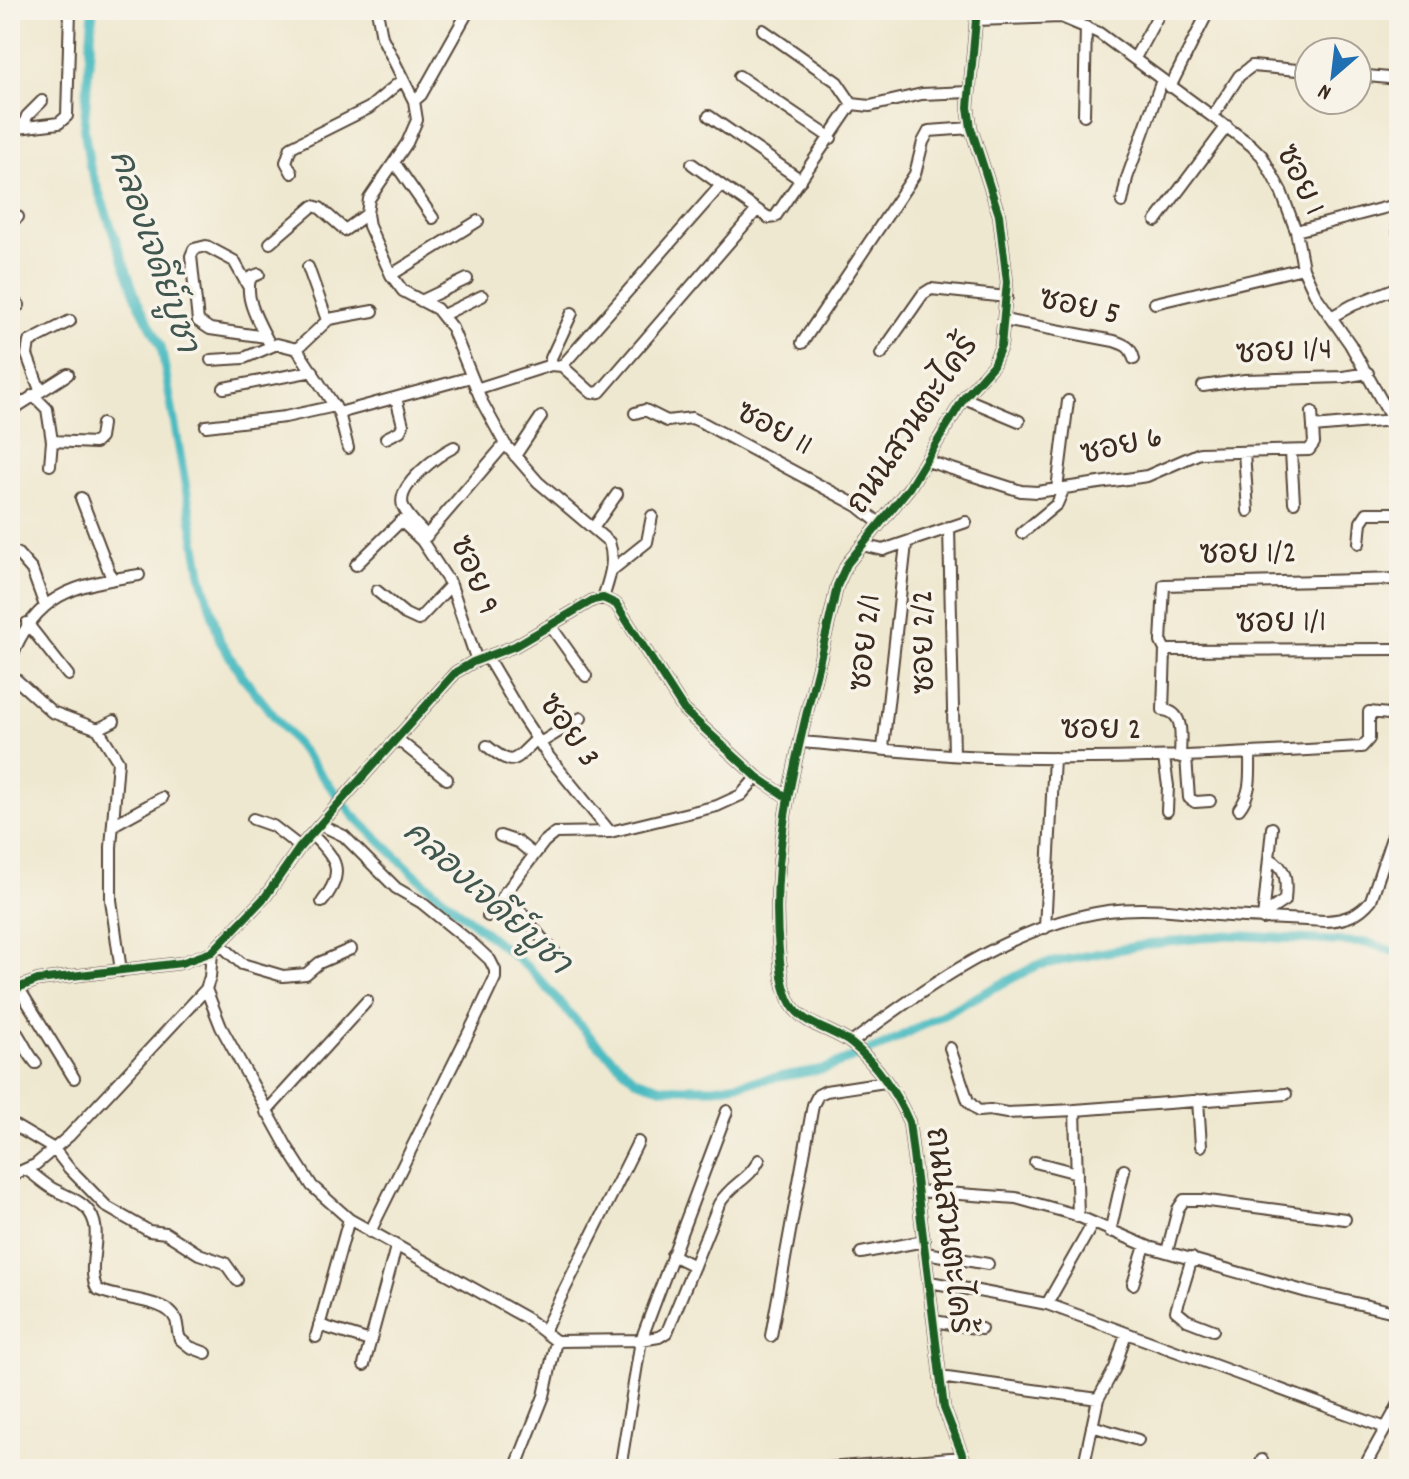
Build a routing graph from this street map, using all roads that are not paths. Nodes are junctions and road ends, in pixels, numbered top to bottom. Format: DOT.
graph roads {
  1 [pos="70,10"];
  2 [pos="377,10"];
  3 [pos="471,10"];
  4 [pos="1082,10"];
  5 [pos="1161,10"];
  6 [pos="1209,10"];
  7 [pos="976,15"];
  8 [pos="1081,24"];
  9 [pos="763,30"];
  10 [pos="1135,58"];
  11 [pos="1293,70"];
  12 [pos="739,76"];
  13 [pos="1373,77"];
  14 [pos="1399,79"];
  15 [pos="402,80"];
  16 [pos="1166,84"];
  17 [pos="969,92"];
  18 [pos="42,101"];
  19 [pos="414,101"];
  20 [pos="852,104"];
  21 [pos="1084,115"];
  22 [pos="709,116"];
  23 [pos="1213,116"];
  24 [pos="1227,126"];
  25 [pos="23,127"];
  26 [pos="971,128"];
  27 [pos="10,129"];
  28 [pos="831,138"];
  29 [pos="394,162"];
  30 [pos="692,164"];
  31 [pos="292,173"];
  32 [pos="801,180"];
  33 [pos="721,185"];
  34 [pos="1122,202"];
  35 [pos="1397,204"];
  36 [pos="757,210"];
  37 [pos="367,214"];
  38 [pos="433,218"];
  39 [pos="478,221"];
  40 [pos="1156,221"];
  41 [pos="1296,231"];
  42 [pos="1399,235"];
  43 [pos="270,243"];
  44 [pos="308,267"];
  45 [pos="1303,268"];
  46 [pos="259,274"];
  47 [pos="391,275"];
  48 [pos="467,279"];
  49 [pos="248,286"];
  50 [pos="1399,287"];
  51 [pos="482,296"];
  52 [pos="1007,297"];
  53 [pos="421,301"];
  54 [pos="1155,303"];
  55 [pos="373,311"];
  56 [pos="572,313"];
  57 [pos="443,315"];
  58 [pos="1331,317"];
  59 [pos="327,320"];
  60 [pos="1004,320"];
  61 [pos="70,321"];
  62 [pos="269,342"];
  63 [pos="802,343"];
  64 [pos="297,349"];
  65 [pos="881,354"];
  66 [pos="1134,359"];
  67 [pos="211,360"];
  68 [pos="557,365"];
  69 [pos="313,371"];
  70 [pos="1368,373"];
  71 [pos="68,374"];
  72 [pos="471,377"];
  73 [pos="1203,386"];
  74 [pos="224,388"];
  75 [pos="476,389"];
  76 [pos="36,393"];
  77 [pos="396,398"];
  78 [pos="964,398"];
  79 [pos="1068,401"];
  80 [pos="337,410"];
  81 [pos="10,411"];
  82 [pos="1312,412"];
  83 [pos="635,413"];
  84 [pos="541,417"];
  85 [pos="1393,420"];
  86 [pos="1019,421"];
  87 [pos="102,424"];
  88 [pos="206,426"];
  89 [pos="1313,427"];
  90 [pos="1399,432"];
  91 [pos="386,438"];
  92 [pos="52,441"];
  93 [pos="505,444"];
  94 [pos="454,447"];
  95 [pos="348,448"];
  96 [pos="1244,452"];
  97 [pos="1291,452"];
  98 [pos="515,456"];
  99 [pos="927,461"];
  100 [pos="50,465"];
  101 [pos="1061,488"];
  102 [pos="617,494"];
  103 [pos="81,498"];
  104 [pos="1294,502"];
  105 [pos="1248,511"];
  106 [pos="1399,513"];
  107 [pos="652,516"];
  108 [pos="966,522"];
  109 [pos="879,523"];
  110 [pos="594,527"];
  111 [pos="949,527"];
  112 [pos="1022,533"];
  113 [pos="424,538"];
  114 [pos="1359,543"];
  115 [pos="906,544"];
  116 [pos="862,545"];
  117 [pos="17,553"];
  118 [pos="356,565"];
  119 [pos="612,570"];
  120 [pos="139,575"];
  121 [pos="112,579"];
  122 [pos="1399,579"];
  123 [pos="451,585"];
  124 [pos="377,591"];
  125 [pos="603,598"];
  126 [pos="45,606"];
  127 [pos="27,623"];
  128 [pos="550,625"];
  129 [pos="13,644"];
  130 [pos="1399,649"];
  131 [pos="1165,650"];
  132 [pos="482,659"];
  133 [pos="10,661"];
  134 [pos="10,674"];
  135 [pos="68,675"];
  136 [pos="586,676"];
  137 [pos="1399,715"];
  138 [pos="581,718"];
  139 [pos="114,721"];
  140 [pos="98,729"];
  141 [pos="397,739"];
  142 [pos="538,741"];
  143 [pos="801,742"];
  144 [pos="487,746"];
  145 [pos="883,748"];
  146 [pos="1250,754"];
  147 [pos="954,755"];
  148 [pos="1183,757"];
  149 [pos="1054,758"];
  150 [pos="1164,758"];
  151 [pos="757,777"];
  152 [pos="447,779"];
  153 [pos="162,798"];
  154 [pos="788,798"];
  155 [pos="1210,801"];
  156 [pos="1239,809"];
  157 [pos="1167,811"];
  158 [pos="1399,817"];
  159 [pos="253,819"];
  160 [pos="113,825"];
  161 [pos="321,825"];
  162 [pos="1272,828"];
  163 [pos="610,832"];
  164 [pos="312,835"];
  165 [pos="500,836"];
  166 [pos="300,847"];
  167 [pos="534,855"];
  168 [pos="1269,858"];
  169 [pos="505,892"];
  170 [pos="1285,900"];
  171 [pos="322,902"];
  172 [pos="488,916"];
  173 [pos="1264,916"];
  174 [pos="1296,920"];
  175 [pos="1045,928"];
  176 [pos="217,949"];
  177 [pos="351,949"];
  178 [pos="554,951"];
  179 [pos="121,971"];
  180 [pos="14,989"];
  181 [pos="206,989"];
  182 [pos="367,1001"];
  183 [pos="10,1024"];
  184 [pos="855,1047"];
  185 [pos="950,1048"];
  186 [pos="36,1063"];
  187 [pos="74,1078"];
  188 [pos="885,1082"];
  189 [pos="1286,1094"];
  190 [pos="1198,1100"];
  191 [pos="1075,1110"];
  192 [pos="727,1111"];
  193 [pos="266,1112"];
  194 [pos="10,1123"];
  195 [pos="638,1142"];
  196 [pos="1201,1146"];
  197 [pos="54,1149"];
  198 [pos="759,1160"];
  199 [pos="1035,1162"];
  200 [pos="27,1170"];
  201 [pos="1124,1170"];
  202 [pos="1077,1173"];
  203 [pos="10,1176"];
  204 [pos="917,1191"];
  205 [pos="1078,1217"];
  206 [pos="349,1219"];
  207 [pos="1345,1219"];
  208 [pos="1093,1223"];
  209 [pos="370,1232"];
  210 [pos="1110,1232"];
  211 [pos="924,1241"];
  212 [pos="1145,1246"];
  213 [pos="396,1247"];
  214 [pos="1167,1252"];
  215 [pos="861,1253"];
  216 [pos="926,1253"];
  217 [pos="672,1255"];
  218 [pos="1192,1258"];
  219 [pos="988,1264"];
  220 [pos="694,1266"];
  221 [pos="237,1280"];
  222 [pos="930,1282"];
  223 [pos="1133,1284"];
  224 [pos="1047,1304"];
  225 [pos="1399,1313"];
  226 [pos="934,1321"];
  227 [pos="319,1325"];
  228 [pos="981,1329"];
  229 [pos="1213,1330"];
  230 [pos="544,1331"];
  231 [pos="1126,1333"];
  232 [pos="771,1336"];
  233 [pos="316,1337"];
  234 [pos="641,1340"];
  235 [pos="370,1341"];
  236 [pos="556,1341"];
  237 [pos="206,1353"];
  238 [pos="364,1365"];
  239 [pos="940,1377"];
  240 [pos="1098,1399"];
  241 [pos="1399,1404"];
  242 [pos="1092,1426"];
  243 [pos="1386,1428"];
  244 [pos="1138,1440"];
  245 [pos="963,1457"];
  246 [pos="515,1469"];
  247 [pos="620,1469"];
  248 [pos="816,1469"];
  249 [pos="968,1469"];
  250 [pos="1083,1469"];
  251 [pos="1363,1469"];
  1 -- 25 [label="street"];
  2 -- 15 [label="street"];
  3 -- 19 [label="street"];
  4 -- 8 [label="street"];
  5 -- 10 [label="street"];
  6 -- 16 [label="street"];
  7 -- 8 [label="street, ซอย 1"];
  7 -- 17 [label="street, ถนนสวนตะไคร้"];
  8 -- 10 [label="street, ซอย 1"];
  8 -- 21 [label="street"];
  9 -- 20 [label="street"];
  10 -- 16 [label="street, ซอย 1"];
  11 -- 23 [label="street"];
  12 -- 28 [label="street"];
  13 -- 14 [label="street"];
  15 -- 19 [label="street"];
  15 -- 31 [label="street"];
  16 -- 23 [label="street, ซอย 1"];
  16 -- 34 [label="street"];
  17 -- 20 [label="street"];
  17 -- 26 [label="street, ถนนสวนตะไคร้"];
  18 -- 25 [label="street"];
  19 -- 29 [label="street"];
  20 -- 28 [label="street"];
  22 -- 32 [label="street"];
  23 -- 24 [label="street, ซอย 1"];
  24 -- 40 [label="street"];
  24 -- 41 [label="street, ซอย 1"];
  25 -- 27 [label="street"];
  26 -- 52 [label="street, ถนนสวนตะไคร้"];
  26 -- 63 [label="street"];
  28 -- 32 [label="street"];
  29 -- 37 [label="street"];
  29 -- 38 [label="street"];
  30 -- 33 [label="street"];
  32 -- 36 [label="street"];
  33 -- 36 [label="street"];
  33 -- 68 [label="street"];
  35 -- 41 [label="street"];
  35 -- 42 [label="street"];
  36 -- 68 [label="street"];
  37 -- 43 [label="street"];
  37 -- 47 [label="street"];
  39 -- 47 [label="street"];
  41 -- 45 [label="street, ซอย 1"];
  44 -- 59 [label="street"];
  45 -- 54 [label="street"];
  45 -- 58 [label="street, ซอย 1"];
  46 -- 49 [label="street"];
  47 -- 53 [label="street"];
  48 -- 53 [label="street"];
  49 -- 62 [label="street"];
  49 -- 62 [label="street"];
  50 -- 58 [label="street"];
  51 -- 57 [label="street"];
  52 -- 60 [label="street, ถนนสวนตะไคร้"];
  52 -- 65 [label="street"];
  53 -- 57 [label="street"];
  55 -- 59 [label="street"];
  56 -- 68 [label="street"];
  57 -- 72 [label="street"];
  58 -- 70 [label="street, ซอย 1"];
  59 -- 64 [label="street"];
  60 -- 66 [label="street, ซอย 5"];
  60 -- 78 [label="street, ถนนสวนตะไคร้"];
  61 -- 76 [label="street"];
  62 -- 64 [label="street"];
  62 -- 67 [label="street"];
  64 -- 69 [label="street"];
  68 -- 75 [label="street"];
  69 -- 74 [label="street"];
  69 -- 80 [label="street"];
  70 -- 73 [label="street, ซอย 1/4"];
  70 -- 85 [label="street, ซอย 1"];
  71 -- 76 [label="street"];
  72 -- 75 [label="street"];
  72 -- 77 [label="street"];
  75 -- 93 [label="street"];
  76 -- 81 [label="street"];
  76 -- 92 [label="street"];
  77 -- 80 [label="street"];
  77 -- 91 [label="street"];
  78 -- 86 [label="street"];
  78 -- 99 [label="street, ถนนสวนตะไคร้"];
  79 -- 101 [label="street"];
  80 -- 88 [label="street"];
  80 -- 95 [label="street"];
  82 -- 89 [label="street"];
  83 -- 109 [label="street, ซอย 11"];
  84 -- 98 [label="street"];
  85 -- 89 [label="street"];
  85 -- 90 [label="street, ซอย 1"];
  87 -- 92 [label="street"];
  89 -- 97 [label="street"];
  92 -- 100 [label="street"];
  93 -- 98 [label="street"];
  93 -- 113 [label="street, ซอย 9"];
  94 -- 113 [label="street"];
  96 -- 97 [label="street, ซอย 6"];
  96 -- 101 [label="street, ซอย 6"];
  96 -- 105 [label="street"];
  97 -- 104 [label="street"];
  98 -- 110 [label="street"];
  99 -- 101 [label="street, ซอย 6"];
  99 -- 109 [label="street, ถนนสวนตะไคร้"];
  101 -- 112 [label="street"];
  102 -- 110 [label="street"];
  103 -- 121 [label="street"];
  106 -- 114 [label="street"];
  107 -- 119 [label="street"];
  108 -- 111 [label="street"];
  109 -- 116 [label="street, ถนนสวนตะไคร้"];
  110 -- 119 [label="street"];
  111 -- 115 [label="street"];
  111 -- 147 [label="street, ซอย 2/2"];
  113 -- 118 [label="street"];
  113 -- 123 [label="street, ซอย 9"];
  115 -- 116 [label="street"];
  115 -- 145 [label="street, ซอย 2/1"];
  116 -- 143 [label="street, ถนนสวนตะไคร้"];
  117 -- 126 [label="street"];
  119 -- 125 [label="street"];
  120 -- 121 [label="street"];
  121 -- 126 [label="street"];
  122 -- 131 [label="street, ซอย 1/2"];
  123 -- 124 [label="street"];
  123 -- 132 [label="street, ซอย 9"];
  125 -- 128 [label="street"];
  125 -- 151 [label="street"];
  126 -- 127 [label="street"];
  127 -- 129 [label="street"];
  127 -- 135 [label="street"];
  128 -- 132 [label="street"];
  128 -- 136 [label="street"];
  129 -- 133 [label="street"];
  130 -- 131 [label="street, ซอย 1/1"];
  131 -- 148 [label="street"];
  132 -- 141 [label="street"];
  132 -- 142 [label="street, ซอย 3"];
  134 -- 140 [label="street"];
  137 -- 146 [label="street, ซอย 2"];
  138 -- 142 [label="street"];
  139 -- 140 [label="street"];
  140 -- 160 [label="street"];
  141 -- 152 [label="street"];
  141 -- 161 [label="street"];
  142 -- 144 [label="street"];
  142 -- 163 [label="street, ซอย 3"];
  143 -- 145 [label="street, ซอย 2"];
  143 -- 154 [label="street, ถนนสวนตะไคร้"];
  145 -- 147 [label="street, ซอย 2"];
  146 -- 148 [label="street, ซอย 2"];
  146 -- 156 [label="street"];
  147 -- 149 [label="street, ซอย 2"];
  148 -- 150 [label="street, ซอย 2"];
  148 -- 155 [label="street"];
  149 -- 150 [label="street, ซอย 2"];
  149 -- 175 [label="street"];
  150 -- 157 [label="street"];
  151 -- 154 [label="street"];
  151 -- 163 [label="street"];
  153 -- 160 [label="street"];
  154 -- 184 [label="street, ถนนสวนตะไคร้"];
  158 -- 174 [label="street"];
  159 -- 166 [label="street"];
  160 -- 179 [label="street"];
  161 -- 164 [label="street"];
  161 -- 209 [label="street"];
  162 -- 168 [label="street"];
  163 -- 167 [label="street"];
  164 -- 166 [label="street"];
  164 -- 171 [label="street"];
  165 -- 167 [label="street"];
  166 -- 176 [label="street"];
  167 -- 169 [label="street"];
  168 -- 170 [label="street"];
  168 -- 173 [label="street"];
  169 -- 172 [label="street"];
  169 -- 178 [label="street"];
  170 -- 173 [label="street"];
  170 -- 174 [label="street"];
  173 -- 174 [label="street"];
  173 -- 175 [label="street"];
  175 -- 184 [label="street"];
  176 -- 177 [label="street"];
  176 -- 179 [label="street"];
  176 -- 181 [label="street"];
  179 -- 180 [label="street"];
  180 -- 187 [label="street"];
  181 -- 193 [label="street"];
  181 -- 197 [label="street"];
  182 -- 193 [label="street"];
  183 -- 186 [label="street"];
  184 -- 188 [label="street, ถนนสวนตะไคร้"];
  185 -- 191 [label="street"];
  188 -- 204 [label="street, ถนนสวนตะไคร้"];
  188 -- 232 [label="street"];
  189 -- 190 [label="street"];
  190 -- 191 [label="street"];
  190 -- 196 [label="street"];
  191 -- 202 [label="street"];
  192 -- 217 [label="street"];
  193 -- 206 [label="street"];
  194 -- 197 [label="street"];
  195 -- 230 [label="street"];
  197 -- 200 [label="street"];
  197 -- 221 [label="street"];
  198 -- 220 [label="street"];
  199 -- 202 [label="street"];
  200 -- 203 [label="street"];
  200 -- 237 [label="street"];
  201 -- 210 [label="street"];
  202 -- 205 [label="street"];
  204 -- 205 [label="street"];
  204 -- 211 [label="street, ถนนสวนตะไคร้"];
  205 -- 208 [label="street"];
  206 -- 209 [label="street"];
  206 -- 227 [label="street"];
  207 -- 214 [label="street"];
  208 -- 210 [label="street"];
  208 -- 224 [label="street"];
  209 -- 213 [label="street"];
  210 -- 212 [label="street"];
  211 -- 215 [label="street"];
  211 -- 216 [label="street, ถนนสวนตะไคร้"];
  212 -- 214 [label="street"];
  212 -- 223 [label="street"];
  213 -- 230 [label="street"];
  213 -- 235 [label="street"];
  214 -- 218 [label="street"];
  216 -- 219 [label="street"];
  216 -- 222 [label="street, ถนนสวนตะไคร้"];
  217 -- 220 [label="street"];
  217 -- 234 [label="street"];
  218 -- 225 [label="street"];
  218 -- 229 [label="street"];
  220 -- 234 [label="street"];
  222 -- 224 [label="street"];
  222 -- 226 [label="street, ถนนสวนตะไคร้"];
  224 -- 231 [label="street"];
  226 -- 228 [label="street"];
  226 -- 239 [label="street, ถนนสวนตะไคร้"];
  227 -- 233 [label="street"];
  227 -- 235 [label="street"];
  230 -- 236 [label="street"];
  231 -- 240 [label="street"];
  231 -- 243 [label="street"];
  234 -- 236 [label="street"];
  234 -- 247 [label="street"];
  235 -- 238 [label="street"];
  236 -- 246 [label="street"];
  239 -- 240 [label="street"];
  239 -- 245 [label="street, ถนนสวนตะไคร้"];
  240 -- 242 [label="street"];
  241 -- 243 [label="street"];
  242 -- 244 [label="street"];
  242 -- 250 [label="street"];
  243 -- 251 [label="street"];
  245 -- 248 [label="street"];
  245 -- 249 [label="street, ถนนสวนตะไคร้"];
}
